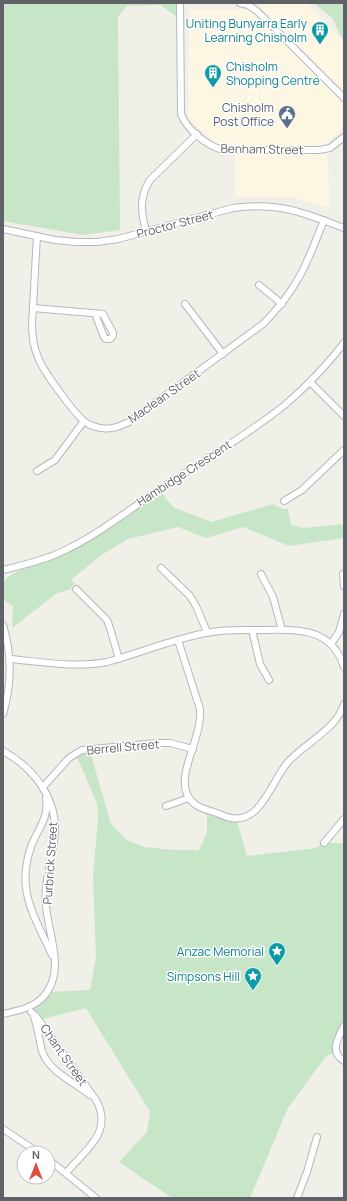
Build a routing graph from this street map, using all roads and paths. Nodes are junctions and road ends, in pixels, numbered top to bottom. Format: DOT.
graph roads {
  1 [pos="180,3"];
  2 [pos="240,3"];
  3 [pos="344,98"];
  4 [pos="197,134"];
  5 [pos="344,137"];
  6 [pos="324,220"];
  7 [pos="344,228"];
  8 [pos="3,229"];
  9 [pos="146,231"];
  10 [pos="37,236"];
  11 [pos="259,285"];
  12 [pos="185,304"];
  13 [pos="282,304"];
  14 [pos="33,308"];
  15 [pos="98,314"];
  16 [pos="344,343"];
  17 [pos="223,354"];
  18 [pos="310,382"];
  19 [pos="344,416"];
  20 [pos="84,421"];
  21 [pos="344,450"];
  22 [pos="37,471"];
  23 [pos="284,501"];
  24 [pos="161,568"];
  25 [pos="4,571"];
  26 [pos="261,574"];
  27 [pos="343,574"];
  28 [pos="344,586"];
  29 [pos="76,589"];
  30 [pos="344,614"];
  31 [pos="3,625"];
  32 [pos="252,630"];
  33 [pos="282,630"];
  34 [pos="207,632"];
  35 [pos="178,640"];
  36 [pos="331,644"];
  37 [pos="10,659"];
  38 [pos="119,659"];
  39 [pos="344,668"];
  40 [pos="270,680"];
  41 [pos="5,699"];
  42 [pos="344,704"];
  43 [pos="343,712"];
  44 [pos="3,714"];
  45 [pos="193,749"];
  46 [pos="3,751"];
  47 [pos="44,789"];
  48 [pos="190,798"];
  49 [pos="166,806"];
  50 [pos="344,820"];
  51 [pos="324,843"];
  52 [pos="54,961"];
  53 [pos="30,1010"];
  54 [pos="3,1014"];
  55 [pos="344,1026"];
  56 [pos="344,1061"];
  57 [pos="96,1100"];
  58 [pos="3,1129"];
  59 [pos="317,1137"];
  60 [pos="27,1145"];
  61 [pos="56,1165"];
  62 [pos="66,1173"];
  63 [pos="96,1198"];
  64 [pos="297,1198"];
  1 -- 4 [label="street, Benham Street"];
  2 -- 3 [label="street"];
  4 -- 5 [label="street, Benham Street"];
  4 -- 9 [label="street"];
  6 -- 7 [label="street, Proctor Street"];
  6 -- 9 [label="street, Proctor Street"];
  6 -- 13 [label="street, Maclean Street"];
  8 -- 10 [label="street, Proctor Street"];
  9 -- 10 [label="street, Proctor Street"];
  10 -- 14 [label="street, Maclean Street"];
  11 -- 13 [label="street"];
  12 -- 17 [label="street"];
  13 -- 17 [label="street, Maclean Street"];
  14 -- 15 [label="street"];
  14 -- 20 [label="street, Maclean Street"];
  16 -- 18 [label="street, Hambidge Crescent"];
  17 -- 20 [label="street, Maclean Street"];
  18 -- 19 [label="street"];
  18 -- 25 [label="street, Hambidge Crescent"];
  20 -- 22 [label="street"];
  21 -- 23 [label="street"];
  24 -- 34 [label="street"];
  26 -- 33 [label="street"];
  27 -- 28 [label="street"];
  29 -- 38 [label="street"];
  30 -- 36 [label="street"];
  31 -- 37 [label="street"];
  32 -- 33 [label="street"];
  32 -- 34 [label="street"];
  32 -- 40 [label="street"];
  33 -- 36 [label="street"];
  34 -- 35 [label="street"];
  35 -- 38 [label="street"];
  35 -- 45 [label="street"];
  36 -- 39 [label="street"];
  37 -- 38 [label="street"];
  37 -- 41 [label="street"];
  41 -- 44 [label="street"];
  42 -- 43 [label="street"];
  43 -- 48 [label="street"];
  45 -- 47 [label="street, Berrell Street"];
  45 -- 48 [label="street"];
  46 -- 47 [label="street, Purbrick Street"];
  47 -- 52 [label="street, Purbrick Street"];
  47 -- 52 [label="street, Purbrick Street"];
  48 -- 49 [label="street"];
  50 -- 51 [label="street"];
  52 -- 53 [label="street, Purbrick Street"];
  53 -- 54 [label="street, Purbrick Street"];
  53 -- 57 [label="street, Chant Street"];
  53 -- 57 [label="street, Chant Street"];
  55 -- 56 [label="street"];
  57 -- 62 [label="street, Chant Street"];
  58 -- 60 [label="street"];
  59 -- 64 [label="street"];
  61 -- 62 [label="street"];
  62 -- 63 [label="street"];
}
